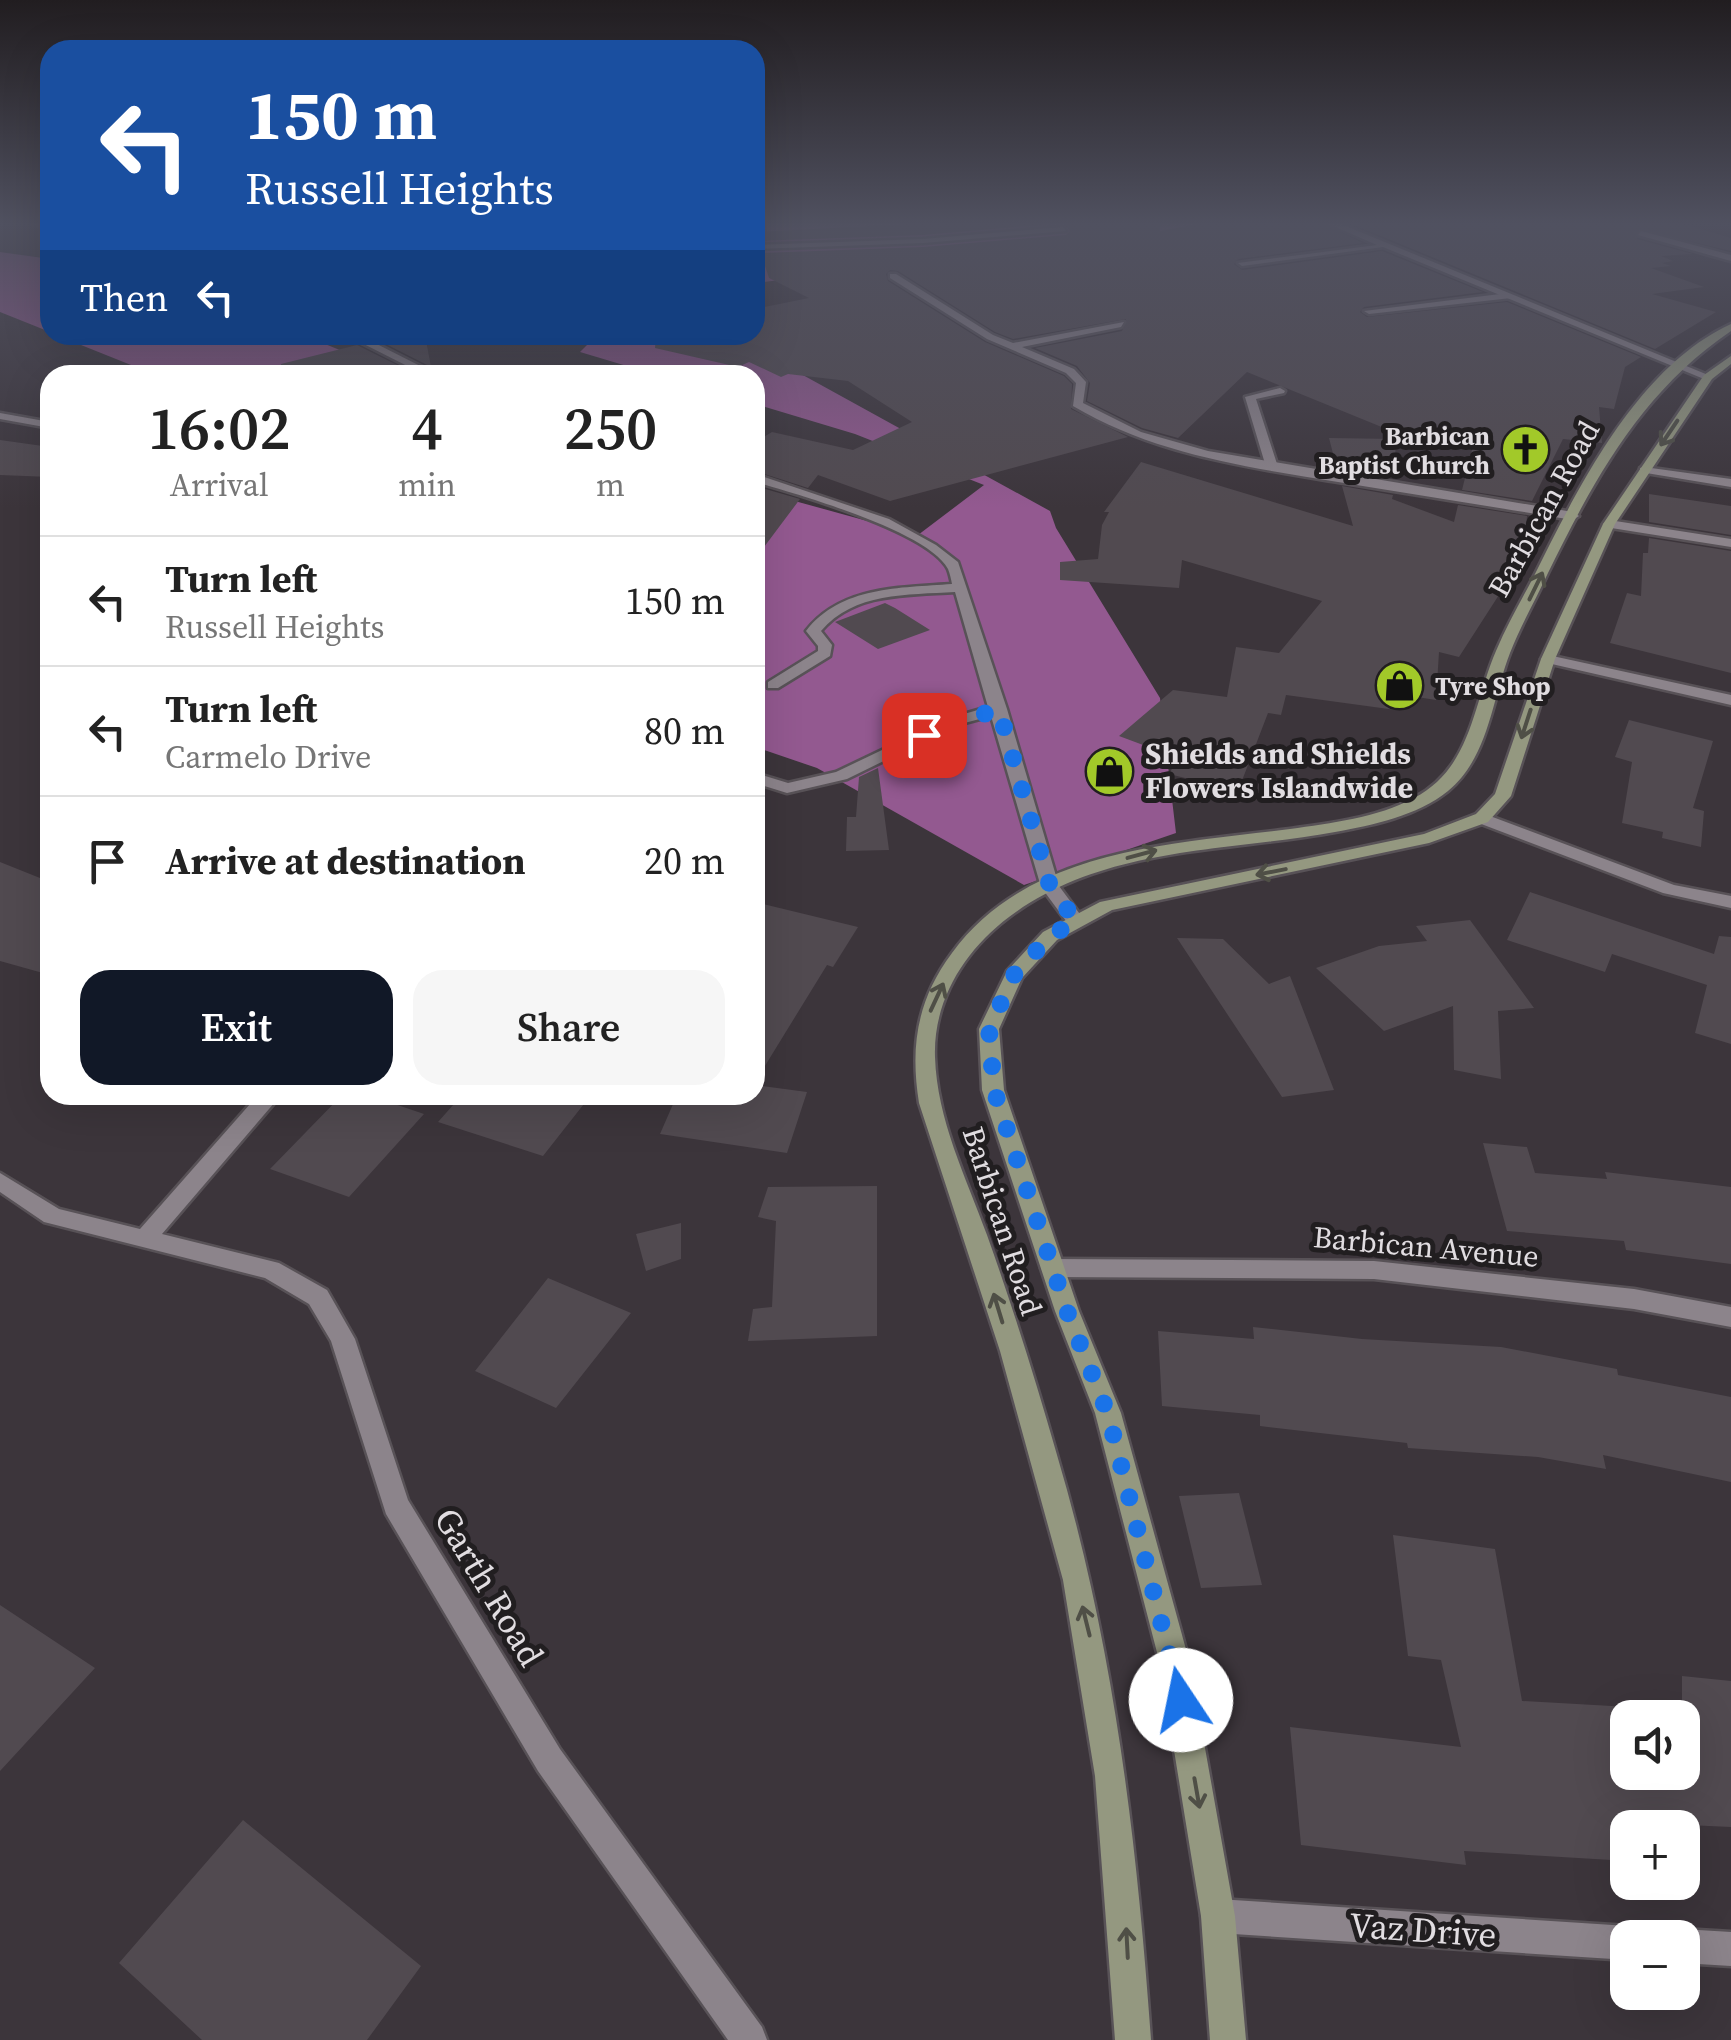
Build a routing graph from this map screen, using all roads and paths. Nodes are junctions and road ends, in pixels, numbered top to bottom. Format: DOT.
graph roads {
  1 [pos="959,317"];
  2 [pos="1561,317"];
  3 [pos="1121,324"];
  4 [pos="1731,327"];
  5 [pos="372,345"];
  6 [pos="1011,346"];
  7 [pos="1731,359"];
  8 [pos="1678,364"];
  9 [pos="413,365"];
  10 [pos="1708,377"];
  11 [pos="1280,391"];
  12 [pos="0,416"];
  13 [pos="40,422"];
  14 [pos="1272,467"];
  15 [pos="1644,470"];
  16 [pos="765,481"];
  17 [pos="1731,483"];
  18 [pos="1573,516"];
  19 [pos="1609,524"];
  20 [pos="1731,543"];
  21 [pos="960,588"];
  22 [pos="1548,659"];
  23 [pos="773,685"];
  24 [pos="1731,700"];
  25 [pos="999,710"];
  26 [pos="765,781"];
  27 [pos="1482,818"];
  28 [pos="1050,886"];
  29 [pos="1731,902"];
  30 [pos="1076,921"];
  31 [pos="261,1105"];
  32 [pos="0,1181"];
  33 [pos="147,1236"];
  34 [pos="1054,1268"];
  35 [pos="1731,1317"];
  36 [pos="1218,1916"];
  37 [pos="1610,1942"];
  38 [pos="1700,1947"];
  39 [pos="1731,1950"];
  40 [pos="749,2040"];
  41 [pos="1133,2040"];
  42 [pos="1228,2040"];
  1 -- 6 [label="street"];
  2 -- 8 [label="street"];
  3 -- 6 [label="street"];
  4 -- 8 [label="main road, Barbican Road"];
  5 -- 9 [label="street"];
  6 -- 14 [label="street"];
  7 -- 10 [label="main road"];
  8 -- 10 [label="street"];
  8 -- 18 [label="main road, Barbican Road"];
  10 -- 15 [label="main road, one-way"];
  11 -- 14 [label="street"];
  12 -- 13 [label="street"];
  14 -- 18 [label="street"];
  15 -- 17 [label="street"];
  15 -- 19 [label="main road"];
  16 -- 21 [label="street"];
  28 -- 18 [label="main road, Barbican Road, one-way"];
  19 -- 20 [label="street"];
  19 -- 22 [label="main road"];
  21 -- 23 [label="street"];
  21 -- 25 [label="street"];
  22 -- 24 [label="street"];
  22 -- 27 [label="main road, one-way"];
  25 -- 26 [label="street"];
  25 -- 28 [label="street"];
  27 -- 29 [label="street"];
  27 -- 30 [label="main road, Barbican Road, one-way"];
  28 -- 30 [label="street"];
  41 -- 28 [label="main road, Barbican Road, one-way"];
  30 -- 34 [label="main road, Barbican Road"];
  31 -- 33 [label="street"];
  32 -- 33 [label="street, Garth Road"];
  33 -- 40 [label="street, Garth Road"];
  34 -- 35 [label="street, Barbican Avenue"];
  34 -- 36 [label="main road, Barbican Road, one-way"];
  36 -- 37 [label="street, Vaz Drive"];
  36 -- 42 [label="main road, Barbican Road"];
  38 -- 39 [label="street"];
}
